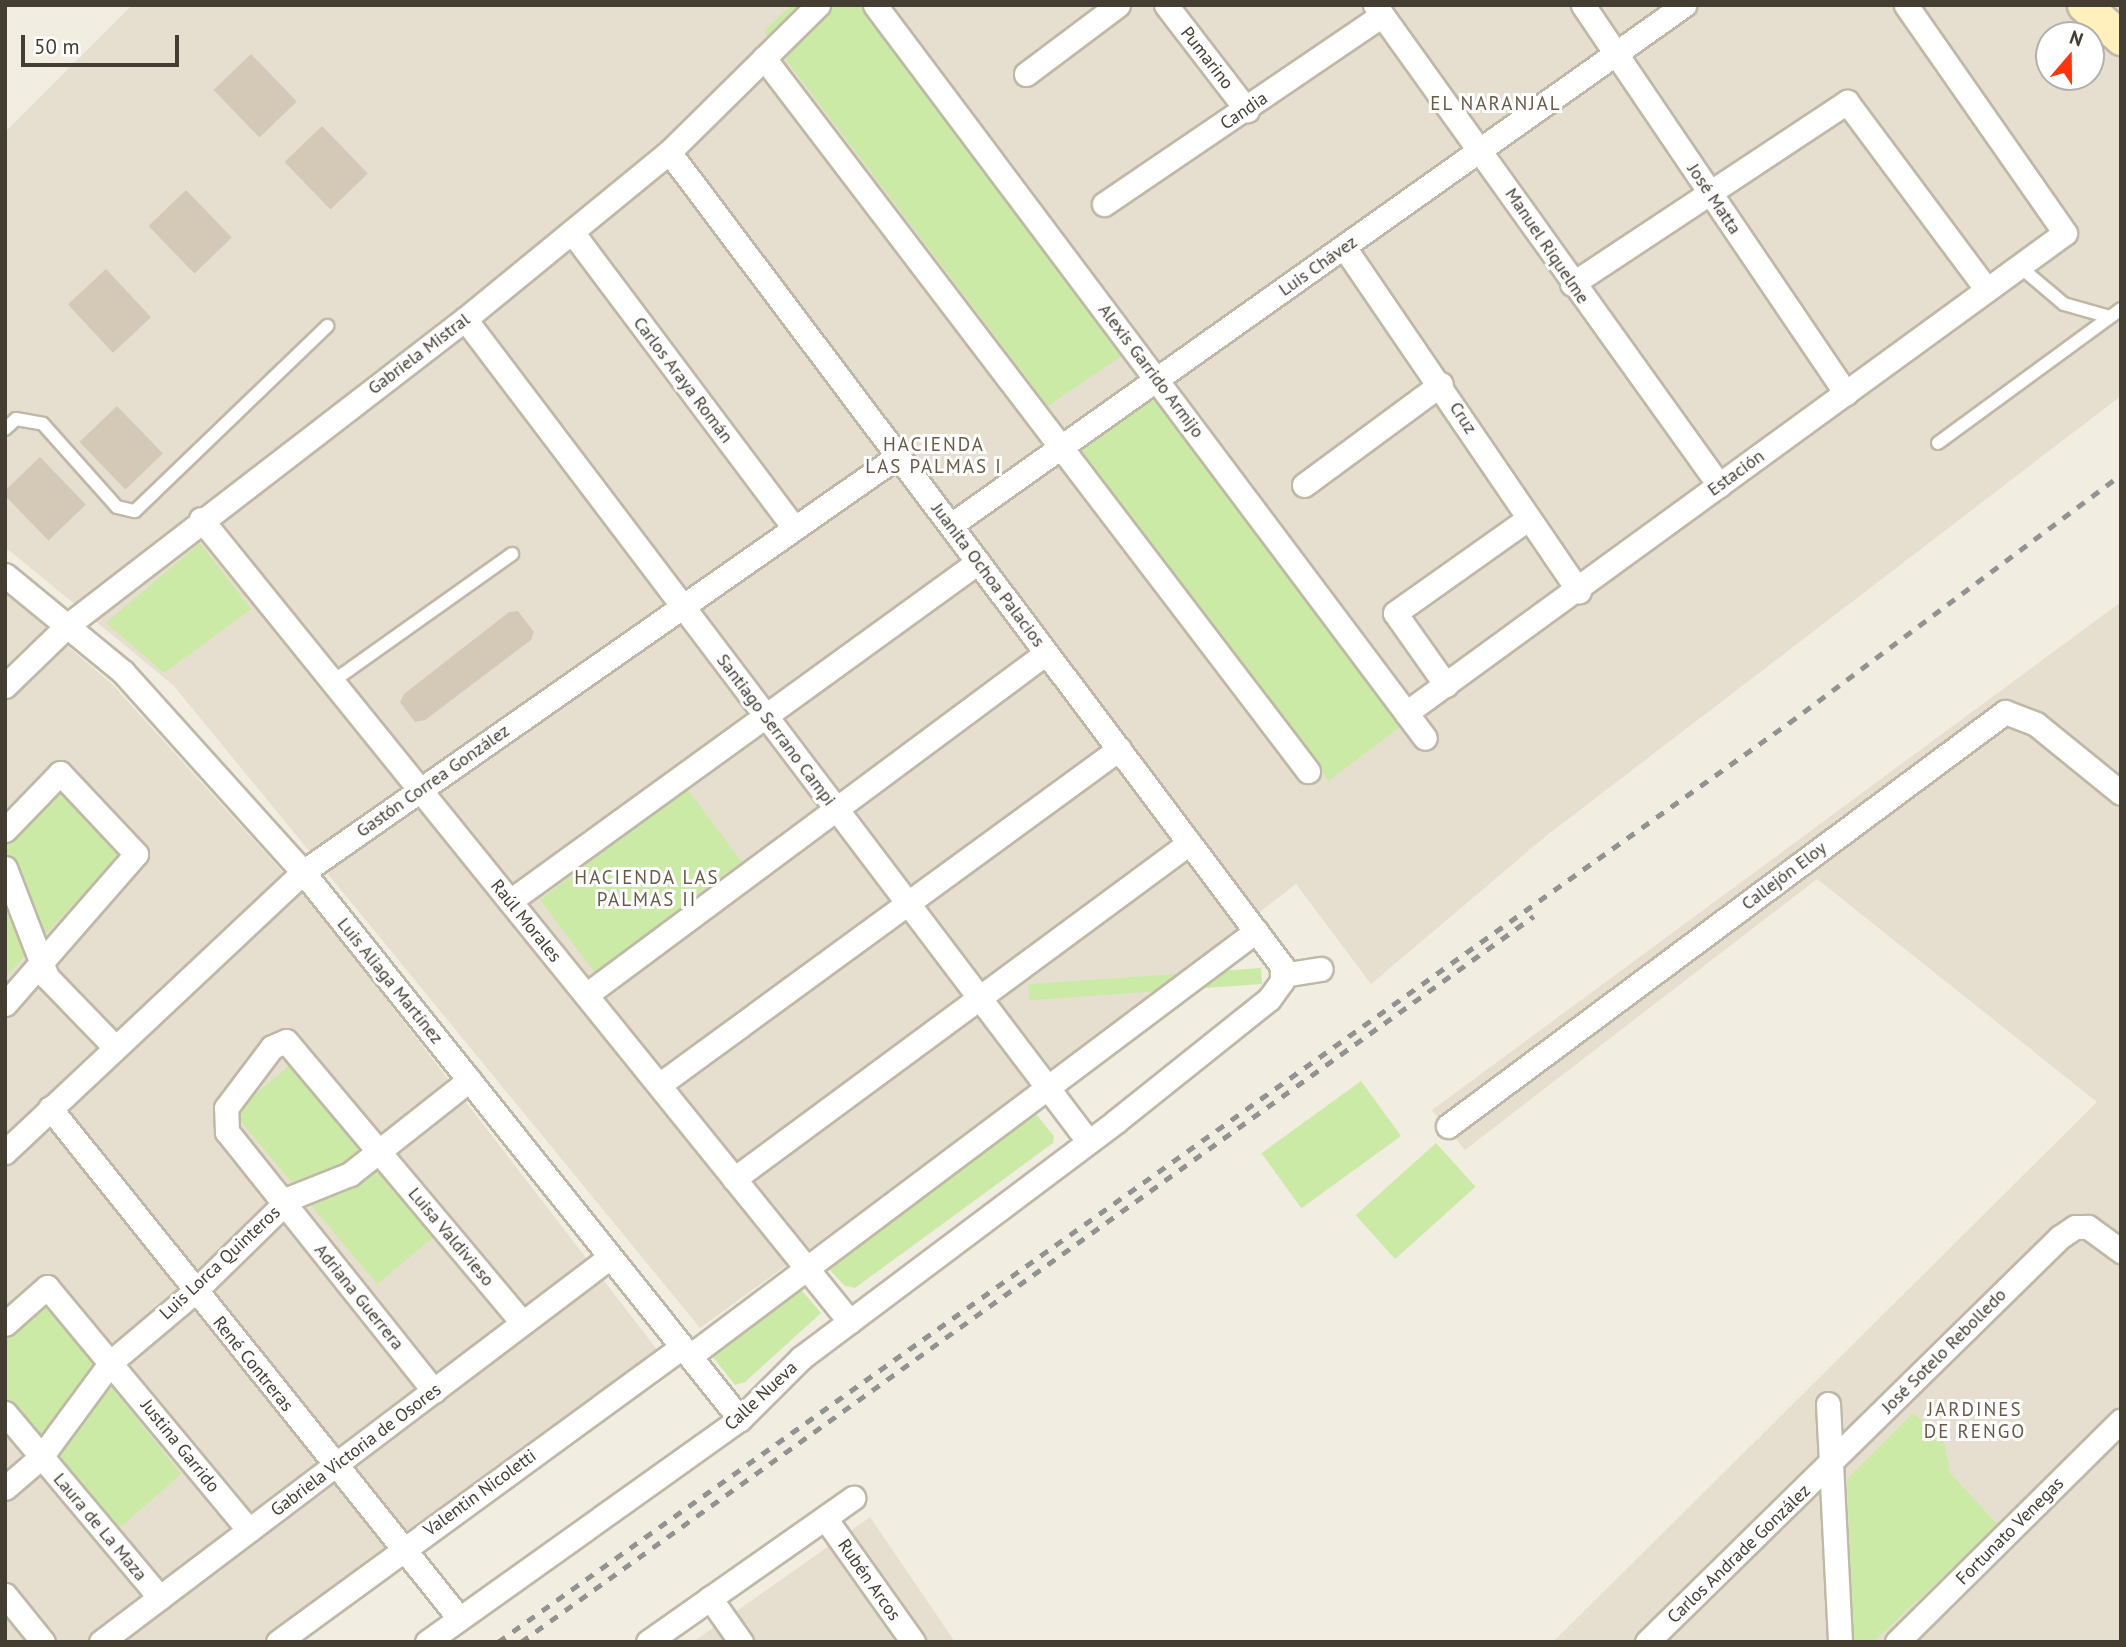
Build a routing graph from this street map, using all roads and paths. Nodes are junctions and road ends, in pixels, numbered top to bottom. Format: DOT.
graph roads {
  1 [pos="818,5"];
  2 [pos="875,5"];
  3 [pos="1118,5"];
  4 [pos="1166,5"];
  5 [pos="1583,5"];
  6 [pos="1684,5"];
  7 [pos="1906,5"];
  8 [pos="2084,5"];
  9 [pos="1379,10"];
  10 [pos="2121,38"];
  11 [pos="1617,54"];
  12 [pos="764,58"];
  13 [pos="1026,74"];
  14 [pos="1247,110"];
  15 [pos="1482,150"];
  16 [pos="669,152"];
  17 [pos="1708,190"];
  18 [pos="1104,204"];
  19 [pos="572,232"];
  20 [pos="1344,247"];
  21 [pos="2019,266"];
  22 [pos="1572,284"];
  23 [pos="1987,290"];
  24 [pos="2121,309"];
  25 [pos="2106,316"];
  26 [pos="464,319"];
  27 [pos="327,326"];
  28 [pos="1157,379"];
  29 [pos="1441,384"];
  30 [pos="1846,393"];
  31 [pos="5,429"];
  32 [pos="1938,443"];
  33 [pos="1058,449"];
  34 [pos="898,456"];
  35 [pos="1304,485"];
  36 [pos="1719,485"];
  37 [pos="1529,518"];
  38 [pos="201,519"];
  39 [pos="951,525"];
  40 [pos="794,528"];
  41 [pos="512,554"];
  42 [pos="978,562"];
  43 [pos="5,575"];
  44 [pos="1579,591"];
  45 [pos="682,606"];
  46 [pos="68,625"];
  47 [pos="1046,653"];
  48 [pos="332,682"];
  49 [pos="1446,685"];
  50 [pos="5,686"];
  51 [pos="764,713"];
  52 [pos="1406,713"];
  53 [pos="1425,738"];
  54 [pos="1119,749"];
  55 [pos="1308,771"];
  56 [pos="420,790"];
  57 [pos="2121,793"];
  58 [pos="838,811"];
  59 [pos="5,830"];
  60 [pos="1189,843"];
  61 [pos="5,868"];
  62 [pos="303,872"];
  63 [pos="906,900"];
  64 [pos="510,901"];
  65 [pos="1256,932"];
  66 [pos="40,964"];
  67 [pos="1321,969"];
  68 [pos="1282,970"];
  69 [pos="586,995"];
  70 [pos="978,995"];
  71 [pos="5,1004"];
  72 [pos="113,1045"];
  73 [pos="469,1080"];
  74 [pos="659,1085"];
  75 [pos="1048,1088"];
  76 [pos="50,1108"];
  77 [pos="1448,1126"];
  78 [pos="1088,1141"];
  79 [pos="379,1151"];
  80 [pos="5,1152"];
  81 [pos="734,1179"];
  82 [pos="284,1203"];
  83 [pos="2121,1251"];
  84 [pos="610,1257"];
  85 [pos="807,1269"];
  86 [pos="194,1292"];
  87 [pos="850,1322"];
  88 [pos="523,1323"];
  89 [pos="5,1324"];
  90 [pos="686,1352"];
  91 [pos="111,1362"];
  92 [pos="435,1391"];
  93 [pos="1828,1404"];
  94 [pos="5,1413"];
  95 [pos="740,1419"];
  96 [pos="2121,1420"];
  97 [pos="41,1457"];
  98 [pos="336,1465"];
  99 [pos="1830,1467"];
  100 [pos="5,1488"];
  101 [pos="853,1498"];
  102 [pos="825,1518"];
  103 [pos="249,1530"];
  104 [pos="403,1549"];
  105 [pos="5,1595"];
  106 [pos="160,1598"];
  107 [pos="710,1598"];
  108 [pos="459,1618"];
  109 [pos="43,1642"];
  110 [pos="101,1642"];
  111 [pos="278,1642"];
  112 [pos="426,1642"];
  113 [pos="648,1642"];
  114 [pos="741,1642"];
  115 [pos="913,1642"];
  116 [pos="1647,1642"];
  117 [pos="1840,1642"];
  118 [pos="1897,1642"];
  1 -- 12 [label="street, Gabriela Mistral"];
  2 -- 28 [label="street, Alexis Garrido Armijo"];
  3 -- 13 [label="street"];
  4 -- 14 [label="street, Pumarino"];
  5 -- 11 [label="street, José Matta"];
  6 -- 11 [label="street, Luis Chávez"];
  7 -- 21 [label="street, Estación"];
  8 -- 10 [label="main road"];
  9 -- 14 [label="street, Candia"];
  9 -- 15 [label="street, Manuel Riquelme"];
  11 -- 15 [label="street, Luis Chávez"];
  11 -- 17 [label="street, José Matta"];
  12 -- 16 [label="street, Gabriela Mistral"];
  12 -- 33 [label="street"];
  14 -- 18 [label="street, Candia"];
  15 -- 20 [label="street, Luis Chávez"];
  15 -- 22 [label="street, Manuel Riquelme"];
  16 -- 19 [label="street, Gabriela Mistral"];
  16 -- 34 [label="street, Juanita Ochoa Palacios"];
  17 -- 22 [label="street"];
  17 -- 23 [label="street"];
  17 -- 30 [label="street, José Matta"];
  19 -- 26 [label="street, Gabriela Mistral"];
  19 -- 40 [label="street, Carlos Araya Román"];
  20 -- 28 [label="street, Luis Chávez"];
  20 -- 29 [label="street, Cruz"];
  21 -- 23 [label="street, Estación"];
  21 -- 25 [label="lane"];
  22 -- 36 [label="street, Manuel Riquelme"];
  23 -- 30 [label="street, Estación"];
  24 -- 25 [label="lane"];
  25 -- 32 [label="lane"];
  26 -- 38 [label="street, Gabriela Mistral"];
  26 -- 45 [label="street, Santiago Serrano Campi"];
  27 -- 31 [label="lane"];
  28 -- 33 [label="street, Luis Chávez"];
  28 -- 52 [label="street, Alexis Garrido Armijo"];
  29 -- 35 [label="street"];
  29 -- 37 [label="street, Cruz"];
  30 -- 36 [label="street, Estación"];
  33 -- 39 [label="street, Luis Chávez"];
  33 -- 55 [label="street"];
  34 -- 39 [label="street, Juanita Ochoa Palacios"];
  34 -- 40 [label="street, Gastón Correa González"];
  36 -- 44 [label="street, Estación"];
  37 -- 44 [label="street, Cruz"];
  37 -- 49 [label="street"];
  38 -- 46 [label="street, Gabriela Mistral"];
  38 -- 48 [label="street, Raúl Morales"];
  39 -- 42 [label="street, Juanita Ochoa Palacios"];
  40 -- 45 [label="street, Gastón Correa González"];
  41 -- 48 [label="lane"];
  42 -- 47 [label="street, Juanita Ochoa Palacios"];
  42 -- 51 [label="street"];
  43 -- 46 [label="street, Luis Aliaga Martínez"];
  44 -- 49 [label="street, Estación"];
  45 -- 51 [label="street, Santiago Serrano Campi"];
  45 -- 56 [label="street, Gastón Correa González"];
  46 -- 50 [label="street, Gabriela Mistral"];
  46 -- 62 [label="street, Luis Aliaga Martínez"];
  47 -- 54 [label="street, Juanita Ochoa Palacios"];
  47 -- 58 [label="street"];
  48 -- 56 [label="street, Raúl Morales"];
  49 -- 52 [label="street, Estación"];
  51 -- 58 [label="street, Santiago Serrano Campi"];
  51 -- 64 [label="street"];
  52 -- 53 [label="street, Alexis Garrido Armijo"];
  54 -- 60 [label="street, Juanita Ochoa Palacios"];
  54 -- 63 [label="street"];
  56 -- 62 [label="street, Gastón Correa González"];
  56 -- 64 [label="street, Raúl Morales"];
  57 -- 77 [label="street, Callejón Eloy"];
  58 -- 63 [label="street, Santiago Serrano Campi"];
  58 -- 69 [label="street"];
  59 -- 66 [label="street"];
  60 -- 65 [label="street, Juanita Ochoa Palacios"];
  60 -- 70 [label="street"];
  61 -- 66 [label="street"];
  62 -- 72 [label="street, Gastón Correa González"];
  62 -- 73 [label="street, Luis Aliaga Martínez"];
  63 -- 70 [label="street, Santiago Serrano Campi"];
  63 -- 74 [label="street"];
  64 -- 69 [label="street, Raúl Morales"];
  65 -- 68 [label="street, Juanita Ochoa Palacios"];
  65 -- 75 [label="street, Valentin Nicoletti"];
  66 -- 71 [label="street"];
  66 -- 72 [label="street"];
  67 -- 68 [label="street"];
  68 -- 78 [label="street, Calle Nueva"];
  69 -- 74 [label="street, Raúl Morales"];
  70 -- 75 [label="street, Santiago Serrano Campi"];
  70 -- 81 [label="street"];
  72 -- 76 [label="street, Gastón Correa González"];
  73 -- 79 [label="street, Luis Lorca Quinteros"];
  73 -- 84 [label="street, Luis Aliaga Martínez"];
  74 -- 81 [label="street, Raúl Morales"];
  75 -- 78 [label="street, Santiago Serrano Campi"];
  75 -- 85 [label="street, Valentin Nicoletti"];
  76 -- 80 [label="street, Gastón Correa González"];
  76 -- 86 [label="street, René Contreras"];
  78 -- 87 [label="street, Calle Nueva"];
  79 -- 82 [label="street, Luis Lorca Quinteros"];
  79 -- 82 [label="street, Luisa Valdivieso"];
  79 -- 88 [label="street, Luisa Valdivieso"];
  81 -- 85 [label="street, Raúl Morales"];
  82 -- 86 [label="street, Luis Lorca Quinteros"];
  82 -- 92 [label="street, Adriana Guerrera"];
  83 -- 99 [label="street, José Sotelo Rebolledo"];
  84 -- 88 [label="street, Gabriela Victoria de Osores"];
  84 -- 90 [label="street, Luis Aliaga Martínez"];
  85 -- 87 [label="street, Raúl Morales"];
  85 -- 90 [label="street, Valentin Nicoletti"];
  86 -- 91 [label="street, Luis Lorca Quinteros"];
  86 -- 98 [label="street, René Contreras"];
  87 -- 95 [label="street, Calle Nueva"];
  88 -- 92 [label="street, Gabriela Victoria de Osores"];
  89 -- 91 [label="street, Justina Garrido"];
  90 -- 95 [label="street, Luis Aliaga Martínez"];
  90 -- 104 [label="street, Valentin Nicoletti"];
  91 -- 97 [label="street, Luis Lorca Quinteros"];
  91 -- 103 [label="street, Justina Garrido"];
  92 -- 98 [label="street, Gabriela Victoria de Osores"];
  93 -- 99 [label="street"];
  94 -- 97 [label="street, Laura de La Maza"];
  95 -- 108 [label="street, Calle Nueva"];
  96 -- 118 [label="street, Fortunato Venegas"];
  97 -- 100 [label="street, Luis Lorca Quinteros"];
  97 -- 106 [label="street, Laura de La Maza"];
  98 -- 103 [label="street, Gabriela Victoria de Osores"];
  98 -- 104 [label="street, René Contreras"];
  99 -- 116 [label="street, Carlos Andrade González"];
  99 -- 117 [label="street"];
  101 -- 102 [label="street"];
  102 -- 107 [label="street"];
  102 -- 115 [label="street, Rubén Arcos"];
  103 -- 106 [label="street, Gabriela Victoria de Osores"];
  104 -- 108 [label="street, René Contreras"];
  104 -- 111 [label="street, Valentin Nicoletti"];
  105 -- 109 [label="street"];
  106 -- 110 [label="street, Gabriela Victoria de Osores"];
  107 -- 113 [label="street"];
  107 -- 114 [label="street"];
  108 -- 112 [label="street, Calle Nueva"];
}
